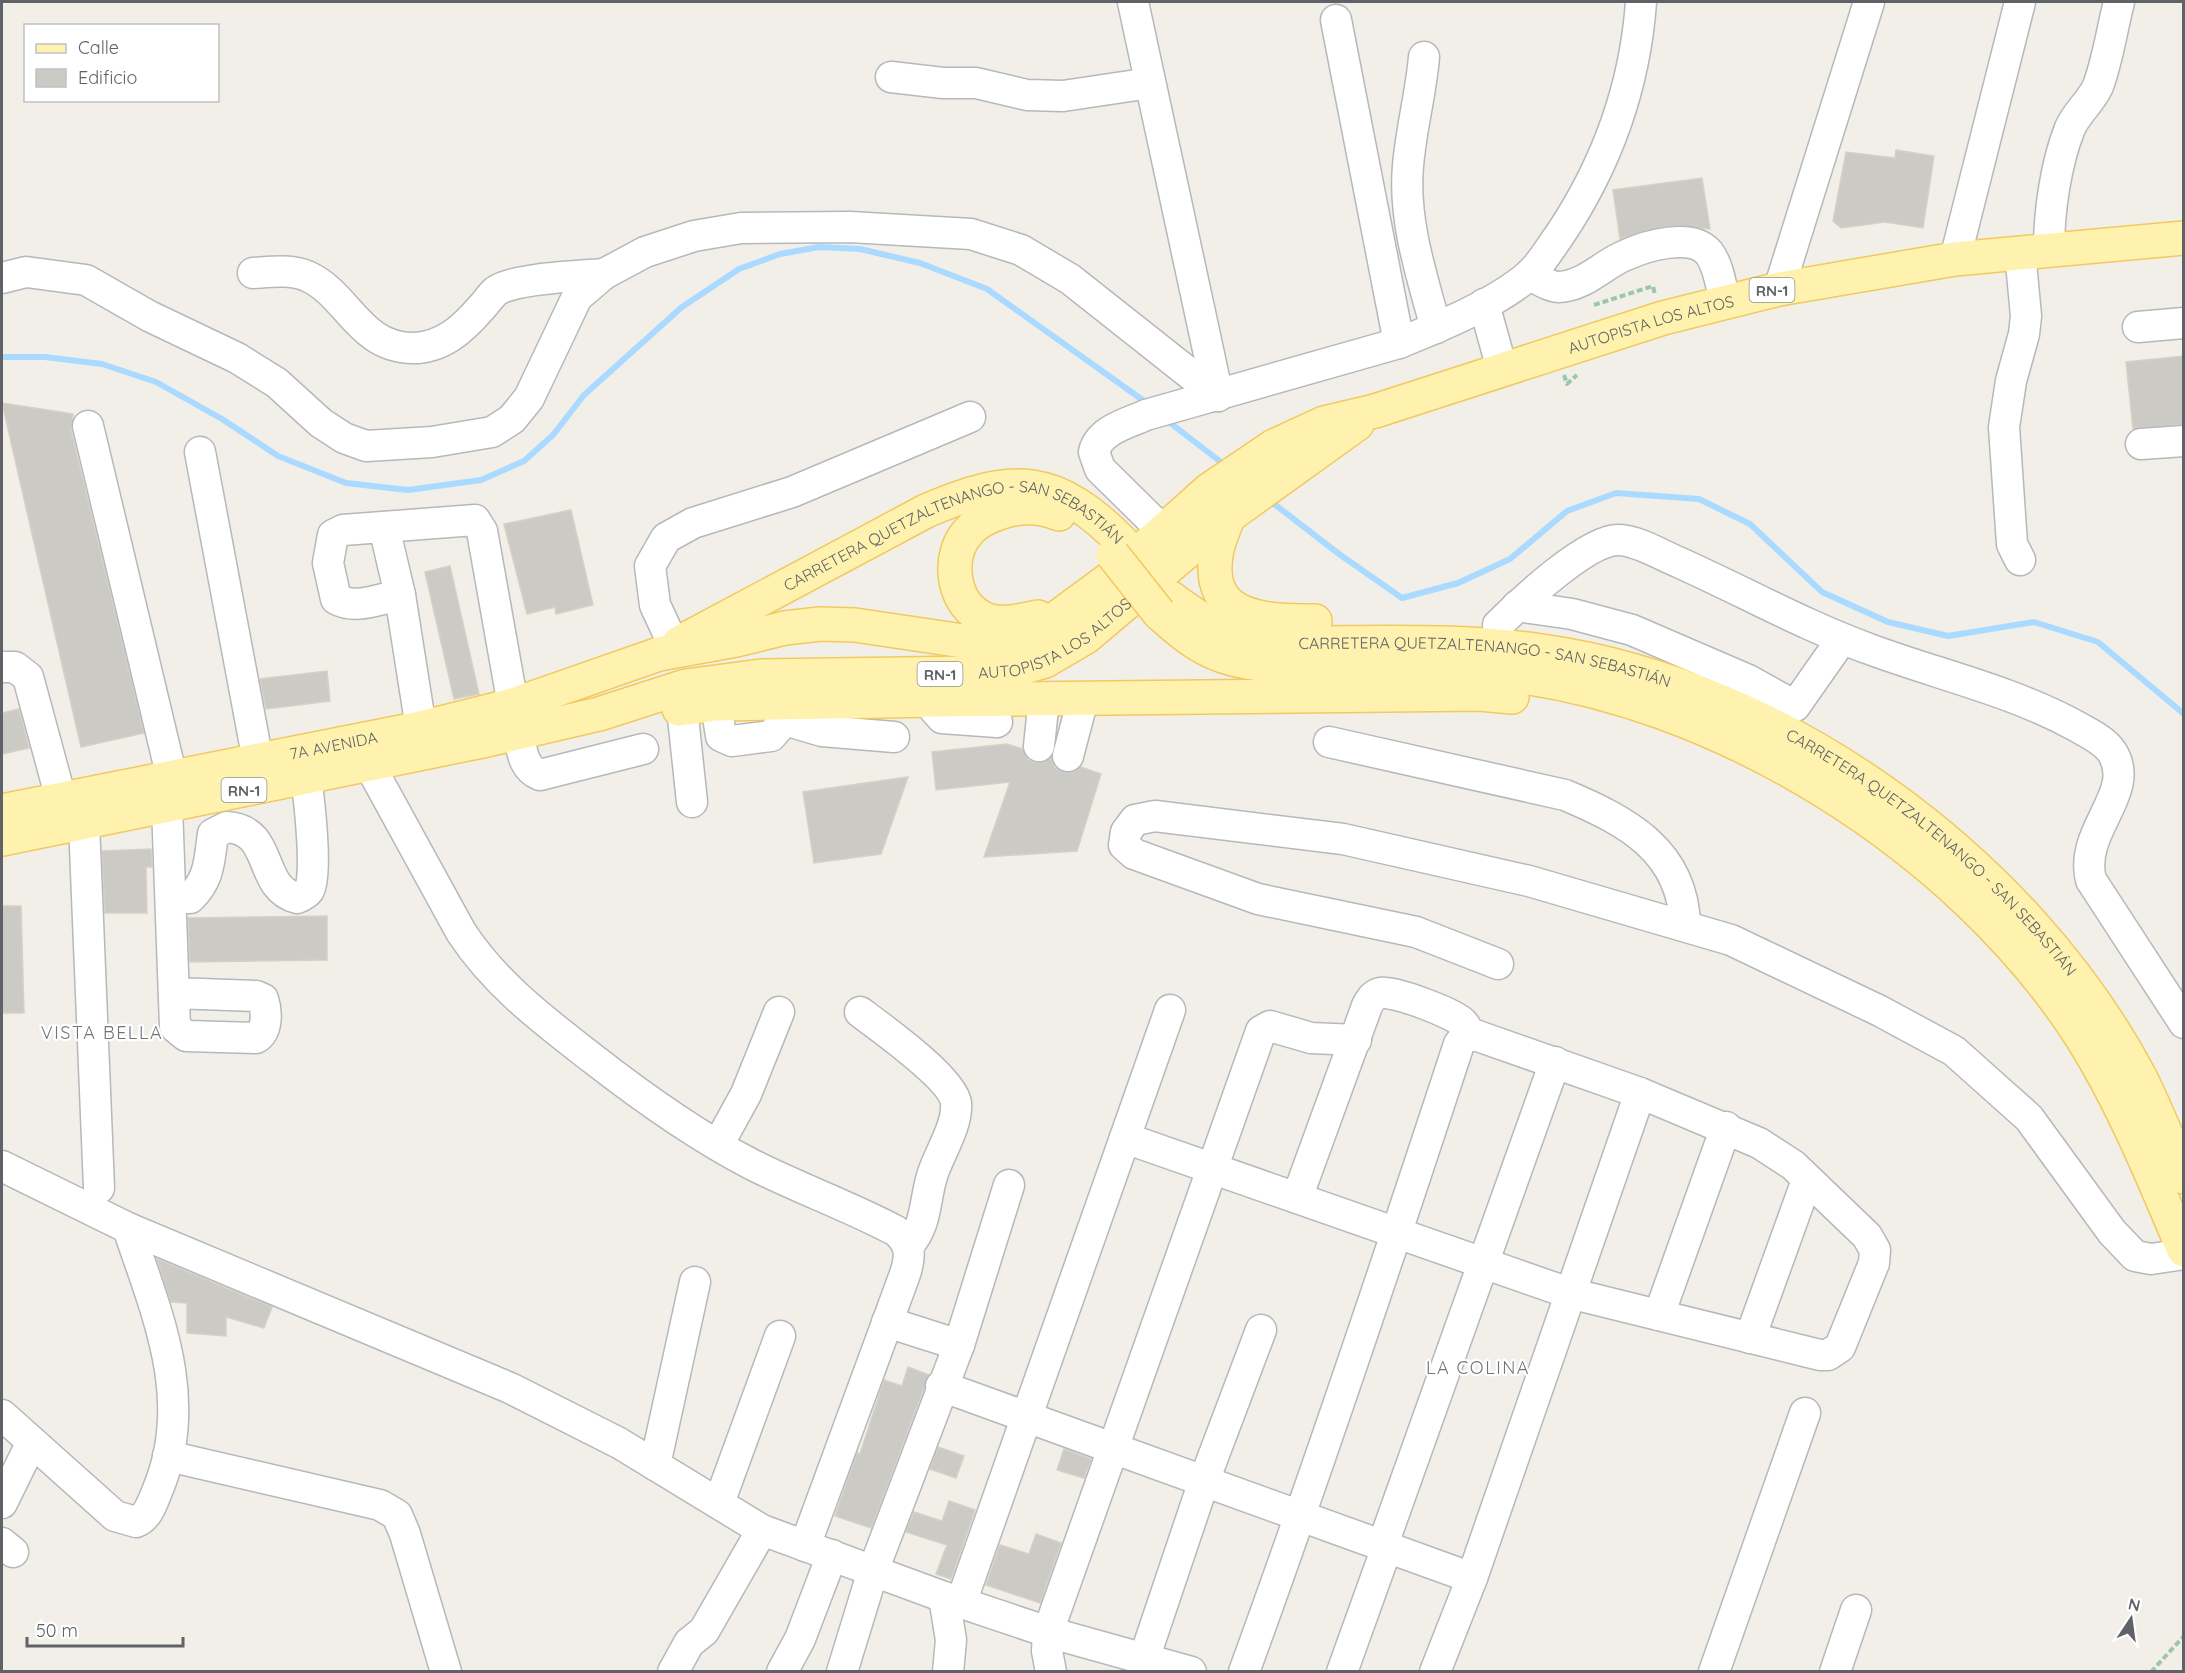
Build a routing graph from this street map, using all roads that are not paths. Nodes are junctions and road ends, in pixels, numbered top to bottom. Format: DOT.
graph roads {
  1 [pos="1133,2"];
  2 [pos="1641,2"];
  3 [pos="1869,2"];
  4 [pos="2020,2"];
  5 [pos="2119,2"];
  6 [pos="1336,20"];
  7 [pos="1424,57"];
  8 [pos="891,77"];
  9 [pos="1150,83"];
  10 [pos="2184,238"];
  11 [pos="2034,250"];
  12 [pos="1955,260"];
  13 [pos="252,273"];
  14 [pos="604,274"];
  15 [pos="1529,275"];
  16 [pos="2,278"];
  17 [pos="1779,289"];
  18 [pos="1725,302"];
  19 [pos="1484,304"];
  20 [pos="2184,323"];
  21 [pos="2138,327"];
  22 [pos="1436,328"];
  23 [pos="1399,343"];
  24 [pos="1502,369"];
  25 [pos="1218,396"];
  26 [pos="970,417"];
  27 [pos="88,426"];
  28 [pos="2184,441"];
  29 [pos="2141,444"];
  30 [pos="200,452"];
  31 [pos="1286,456"];
  32 [pos="1231,514"];
  33 [pos="384,527"];
  34 [pos="1163,531"];
  35 [pos="1119,550"];
  36 [pos="2020,560"];
  37 [pos="400,594"];
  38 [pos="1165,605"];
  39 [pos="1066,612"];
  40 [pos="1507,615"];
  41 [pos="1842,639"];
  42 [pos="667,650"];
  43 [pos="2,667"];
  44 [pos="1690,688"];
  45 [pos="1044,699"];
  46 [pos="1083,699"];
  47 [pos="935,700"];
  48 [pos="682,708"];
  49 [pos="785,712"];
  50 [pos="599,714"];
  51 [pos="515,718"];
  52 [pos="997,722"];
  53 [pos="420,728"];
  54 [pos="1700,729"];
  55 [pos="894,738"];
  56 [pos="1329,742"];
  57 [pos="1038,746"];
  58 [pos="643,749"];
  59 [pos="368,752"];
  60 [pos="1068,756"];
  61 [pos="258,761"];
  62 [pos="306,778"];
  63 [pos="170,792"];
  64 [pos="61,799"];
  65 [pos="692,802"];
  66 [pos="2,811"];
  67 [pos="84,823"];
  68 [pos="2,839"];
  69 [pos="172,898"];
  70 [pos="1685,925"];
  71 [pos="1498,964"];
  72 [pos="174,993"];
  73 [pos="1170,1010"];
  74 [pos="779,1012"];
  75 [pos="860,1012"];
  76 [pos="2184,1023"];
  77 [pos="1467,1035"];
  78 [pos="1356,1040"];
  79 [pos="1555,1062"];
  80 [pos="1640,1093"];
  81 [pos="1726,1127"];
  82 [pos="1125,1138"];
  83 [pos="718,1145"];
  84 [pos="2,1166"];
  85 [pos="1213,1169"];
  86 [pos="2183,1173"];
  87 [pos="1807,1180"];
  88 [pos="1009,1185"];
  89 [pos="99,1188"];
  90 [pos="1297,1198"];
  91 [pos="128,1228"];
  92 [pos="1397,1233"];
  93 [pos="908,1246"];
  94 [pos="2184,1252"];
  95 [pos="1483,1263"];
  96 [pos="695,1282"];
  97 [pos="1569,1293"];
  98 [pos="1659,1315"];
  99 [pos="887,1322"];
  100 [pos="1261,1330"];
  101 [pos="780,1336"];
  102 [pos="1750,1338"];
  103 [pos="959,1345"];
  104 [pos="941,1386"];
  105 [pos="1804,1413"];
  106 [pos="2,1415"];
  107 [pos="1027,1418"];
  108 [pos="32,1442"];
  109 [pos="1112,1448"];
  110 [pos="168,1456"];
  111 [pos="655,1465"];
  112 [pos="1204,1481"];
  113 [pos="2,1503"];
  114 [pos="719,1503"];
  115 [pos="1300,1516"];
  116 [pos="762,1530"];
  117 [pos="1387,1547"];
  118 [pos="818,1550"];
  119 [pos="873,1571"];
  120 [pos="1472,1578"];
  121 [pos="953,1600"];
  122 [pos="1856,1610"];
  123 [pos="1048,1632"];
  124 [pos="1144,1659"];
  125 [pos="446,1671"];
  126 [pos="673,1671"];
  127 [pos="782,1671"];
  128 [pos="842,1671"];
  129 [pos="948,1671"];
  130 [pos="1051,1671"];
  131 [pos="1191,1671"];
  132 [pos="1244,1671"];
  133 [pos="1342,1671"];
  134 [pos="1436,1671"];
  135 [pos="1714,1671"];
  136 [pos="1835,1671"];
  1 -- 9 [label="street"];
  2 -- 15 [label="street"];
  3 -- 17 [label="street"];
  4 -- 12 [label="street"];
  5 -- 11 [label="street"];
  6 -- 23 [label="street"];
  7 -- 22 [label="street"];
  8 -- 9 [label="street"];
  9 -- 25 [label="street"];
  10 -- 11 [label="main road, AUTOPISTA LOS ALTOS / RN-1"];
  11 -- 12 [label="main road, AUTOPISTA LOS ALTOS / RN-1"];
  11 -- 36 [label="street"];
  12 -- 17 [label="main road, AUTOPISTA LOS ALTOS / RN-1"];
  13 -- 14 [label="street"];
  14 -- 16 [label="street"];
  14 -- 25 [label="street"];
  15 -- 18 [label="street"];
  15 -- 19 [label="street"];
  17 -- 18 [label="main road, AUTOPISTA LOS ALTOS / RN-1"];
  18 -- 24 [label="main road, AUTOPISTA LOS ALTOS / RN-1"];
  19 -- 22 [label="street"];
  19 -- 24 [label="street"];
  20 -- 21 [label="street"];
  22 -- 23 [label="street"];
  23 -- 25 [label="street"];
  24 -- 31 [label="main road, AUTOPISTA LOS ALTOS / RN-1"];
  25 -- 34 [label="street"];
  26 -- 42 [label="street"];
  27 -- 63 [label="street"];
  28 -- 29 [label="street"];
  30 -- 61 [label="street"];
  31 -- 32 [label="main road, AUTOPISTA LOS ALTOS / RN-1"];
  31 -- 34 [label="main road, AUTOPISTA LOS ALTOS / RN-1"];
  32 -- 40 [label="main road"];
  32 -- 50 [label="main road, AUTOPISTA LOS ALTOS / RN-1"];
  33 -- 37 [label="street"];
  33 -- 37 [label="street"];
  33 -- 51 [label="street"];
  34 -- 39 [label="main road, AUTOPISTA LOS ALTOS / RN-1"];
  35 -- 38 [label="main road, CARRETERA QUETZALTENANGO - SAN SEBASTIÁN, bridge"];
  35 -- 39 [label="main road, CARRETERA QUETZALTENANGO - SAN SEBASTIÁN"];
  35 -- 42 [label="main road, CARRETERA QUETZALTENANGO - SAN SEBASTIÁN"];
  37 -- 53 [label="street"];
  38 -- 44 [label="main road, CARRETERA QUETZALTENANGO - SAN SEBASTIÁN"];
  38 -- 54 [label="main road, CARRETERA QUETZALTENANGO - SAN SEBASTIÁN"];
  39 -- 42 [label="main road, AUTOPISTA LOS ALTOS / RN-1"];
  40 -- 41 [label="street"];
  40 -- 41 [label="street"];
  40 -- 44 [label="main road"];
  41 -- 76 [label="street"];
  42 -- 51 [label="main road, 7A AVENIDA / RN-1"];
  43 -- 64 [label="street"];
  44 -- 86 [label="main road, CARRETERA QUETZALTENANGO - SAN SEBASTIÁN"];
  45 -- 46 [label="main road"];
  45 -- 47 [label="main road"];
  45 -- 57 [label="street"];
  46 -- 54 [label="main road"];
  46 -- 60 [label="street"];
  47 -- 49 [label="main road"];
  47 -- 52 [label="street"];
  48 -- 49 [label="main road"];
  48 -- 50 [label="main road"];
  48 -- 65 [label="street"];
  49 -- 55 [label="street"];
  50 -- 51 [label="main road, 7A AVENIDA / RN-1"];
  51 -- 53 [label="main road, 7A AVENIDA / RN-1"];
  51 -- 58 [label="street"];
  51 -- 59 [label="main road, 7A AVENIDA / RN-1"];
  53 -- 59 [label="main road, 7A AVENIDA / RN-1"];
  54 -- 94 [label="main road, CARRETERA QUETZALTENANGO - SAN SEBASTIÁN"];
  56 -- 70 [label="street"];
  59 -- 61 [label="main road, 7A AVENIDA / RN-1"];
  59 -- 62 [label="main road, 7A AVENIDA / RN-1"];
  59 -- 83 [label="street"];
  61 -- 63 [label="main road, 7A AVENIDA / RN-1"];
  62 -- 63 [label="main road, 7A AVENIDA / RN-1"];
  62 -- 69 [label="street"];
  63 -- 64 [label="main road, 7A AVENIDA / RN-1"];
  63 -- 67 [label="main road, 7A AVENIDA / RN-1"];
  63 -- 69 [label="street"];
  64 -- 66 [label="main road, 7A AVENIDA / RN-1"];
  67 -- 68 [label="main road, 7A AVENIDA / RN-1"];
  67 -- 89 [label="street"];
  69 -- 72 [label="street"];
  70 -- 71 [label="street"];
  70 -- 94 [label="street"];
  73 -- 82 [label="street"];
  74 -- 83 [label="street"];
  75 -- 93 [label="street"];
  77 -- 78 [label="street"];
  77 -- 79 [label="street"];
  77 -- 92 [label="street"];
  78 -- 85 [label="street"];
  78 -- 90 [label="street"];
  79 -- 80 [label="street"];
  79 -- 95 [label="street"];
  80 -- 81 [label="street"];
  80 -- 97 [label="street"];
  81 -- 87 [label="street"];
  81 -- 98 [label="street"];
  82 -- 85 [label="street"];
  82 -- 107 [label="street"];
  83 -- 93 [label="street"];
  84 -- 91 [label="street"];
  85 -- 90 [label="street"];
  85 -- 109 [label="street"];
  87 -- 102 [label="street"];
  87 -- 102 [label="street"];
  88 -- 103 [label="street"];
  90 -- 92 [label="street"];
  91 -- 110 [label="street"];
  91 -- 111 [label="street"];
  92 -- 95 [label="street"];
  92 -- 115 [label="street"];
  93 -- 99 [label="street"];
  95 -- 97 [label="street"];
  95 -- 117 [label="street"];
  96 -- 111 [label="street"];
  97 -- 98 [label="street"];
  97 -- 120 [label="street"];
  98 -- 102 [label="street"];
  99 -- 103 [label="street"];
  99 -- 118 [label="street"];
  100 -- 112 [label="street"];
  101 -- 114 [label="street"];
  103 -- 104 [label="street"];
  104 -- 107 [label="street"];
  104 -- 119 [label="street"];
  105 -- 135 [label="street"];
  106 -- 108 [label="street"];
  107 -- 109 [label="street"];
  107 -- 121 [label="street"];
  108 -- 110 [label="street"];
  108 -- 113 [label="street"];
  109 -- 112 [label="street"];
  109 -- 123 [label="street"];
  110 -- 125 [label="street"];
  111 -- 114 [label="street"];
  112 -- 115 [label="street"];
  112 -- 124 [label="street"];
  114 -- 116 [label="street"];
  115 -- 117 [label="street"];
  115 -- 132 [label="street"];
  116 -- 118 [label="street"];
  116 -- 126 [label="street"];
  117 -- 120 [label="street"];
  117 -- 133 [label="street"];
  118 -- 119 [label="street"];
  118 -- 127 [label="street"];
  119 -- 121 [label="street"];
  119 -- 128 [label="street"];
  120 -- 134 [label="street"];
  121 -- 123 [label="street"];
  121 -- 129 [label="street"];
  122 -- 136 [label="street"];
  123 -- 124 [label="street"];
  123 -- 130 [label="street"];
  124 -- 131 [label="street"];
}
